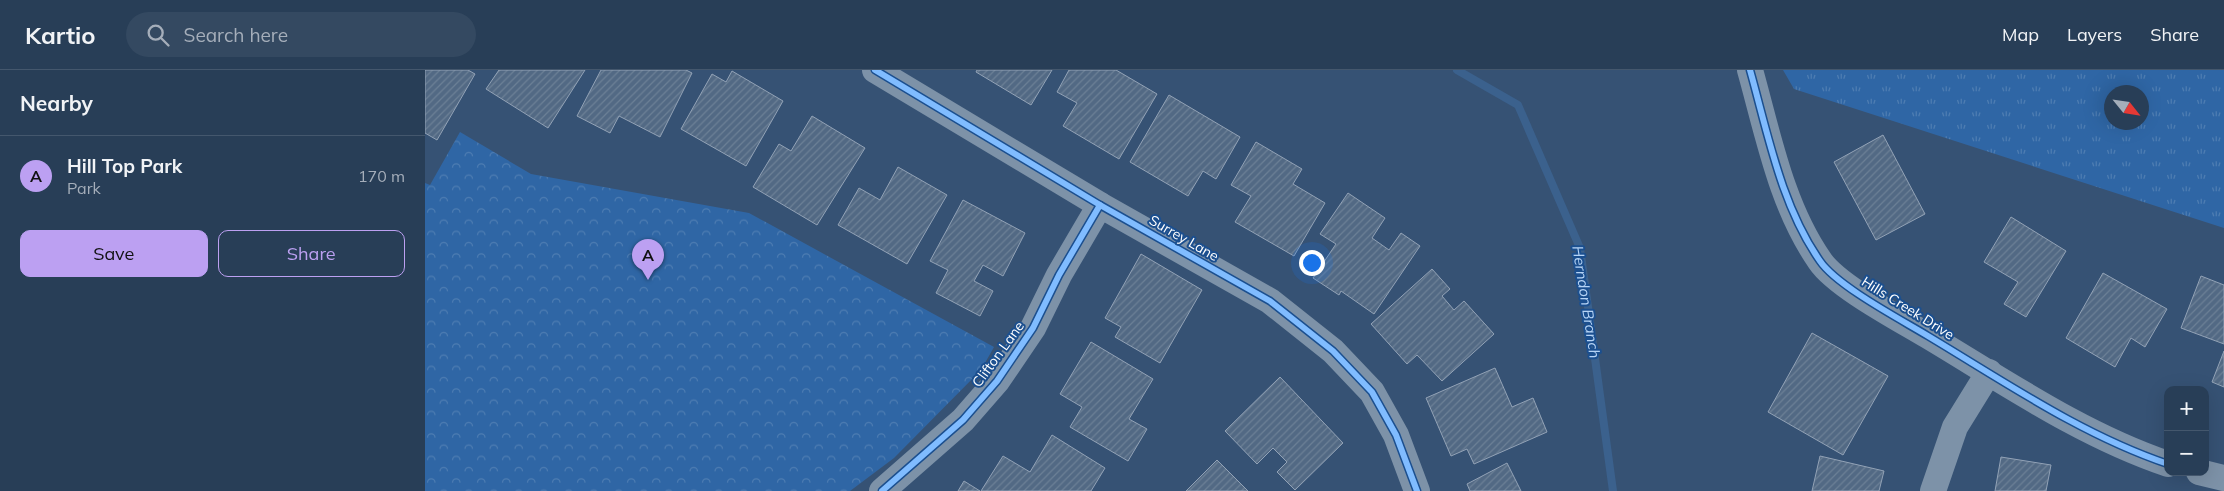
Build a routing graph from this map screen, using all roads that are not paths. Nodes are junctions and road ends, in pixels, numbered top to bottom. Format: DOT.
graph roads {
  1 [pos="875,70"];
  2 [pos="1750,70"];
  3 [pos="1100,205"];
  4 [pos="1989,372"];
  5 [pos="2164,463"];
  6 [pos="2209,474"];
  7 [pos="2224,478"];
  8 [pos="882,491"];
  9 [pos="1417,491"];
  10 [pos="1933,491"];
  1 -- 3 [label="street, Surrey Lane"];
  2 -- 4 [label="street, Hills Creek Drive"];
  3 -- 8 [label="street, Clifton Lane"];
  3 -- 9 [label="street, Surrey Lane"];
  4 -- 5 [label="street, Hills Creek Drive"];
  4 -- 10 [label="street"];
  6 -- 7 [label="street"];
}
